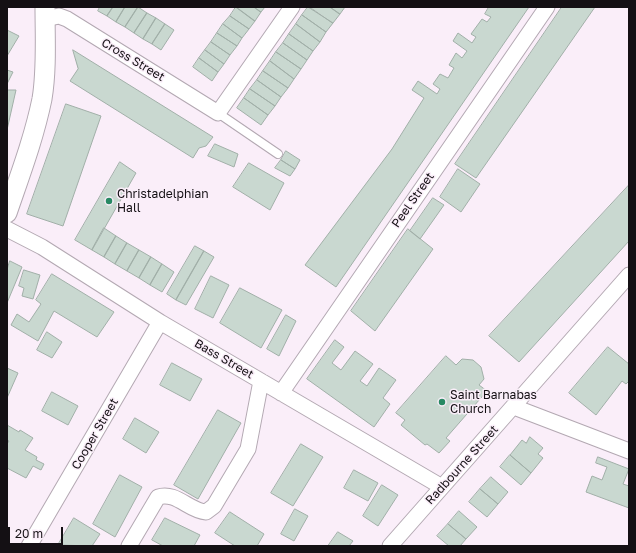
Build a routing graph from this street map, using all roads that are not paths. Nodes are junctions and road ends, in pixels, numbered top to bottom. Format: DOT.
graph roads {
  1 [pos="292,7"];
  2 [pos="547,7"];
  3 [pos="45,13"];
  4 [pos="218,113"];
  5 [pos="278,154"];
  6 [pos="12,181"];
  7 [pos="7,213"];
  8 [pos="7,229"];
  9 [pos="629,275"];
  10 [pos="160,322"];
  11 [pos="260,381"];
  12 [pos="280,393"];
  13 [pos="514,407"];
  14 [pos="629,451"];
  15 [pos="442,486"];
  16 [pos="29,546"];
  17 [pos="129,546"];
  18 [pos="390,546"];
  1 -- 4 [label="street"];
  2 -- 12 [label="street, Peel Street"];
  3 -- 4 [label="street, Cross Street"];
  3 -- 6 [label="street"];
  4 -- 5 [label="lane"];
  6 -- 7 [label="street"];
  8 -- 10 [label="street, Bass Street"];
  9 -- 13 [label="street, Radbourne Street"];
  10 -- 11 [label="street, Bass Street"];
  10 -- 16 [label="street, Cooper Street"];
  11 -- 12 [label="street, Bass Street"];
  11 -- 17 [label="street"];
  12 -- 15 [label="street, Bass Street"];
  13 -- 14 [label="street"];
  13 -- 15 [label="street, Radbourne Street"];
  15 -- 18 [label="street, Radbourne Street"];
}
